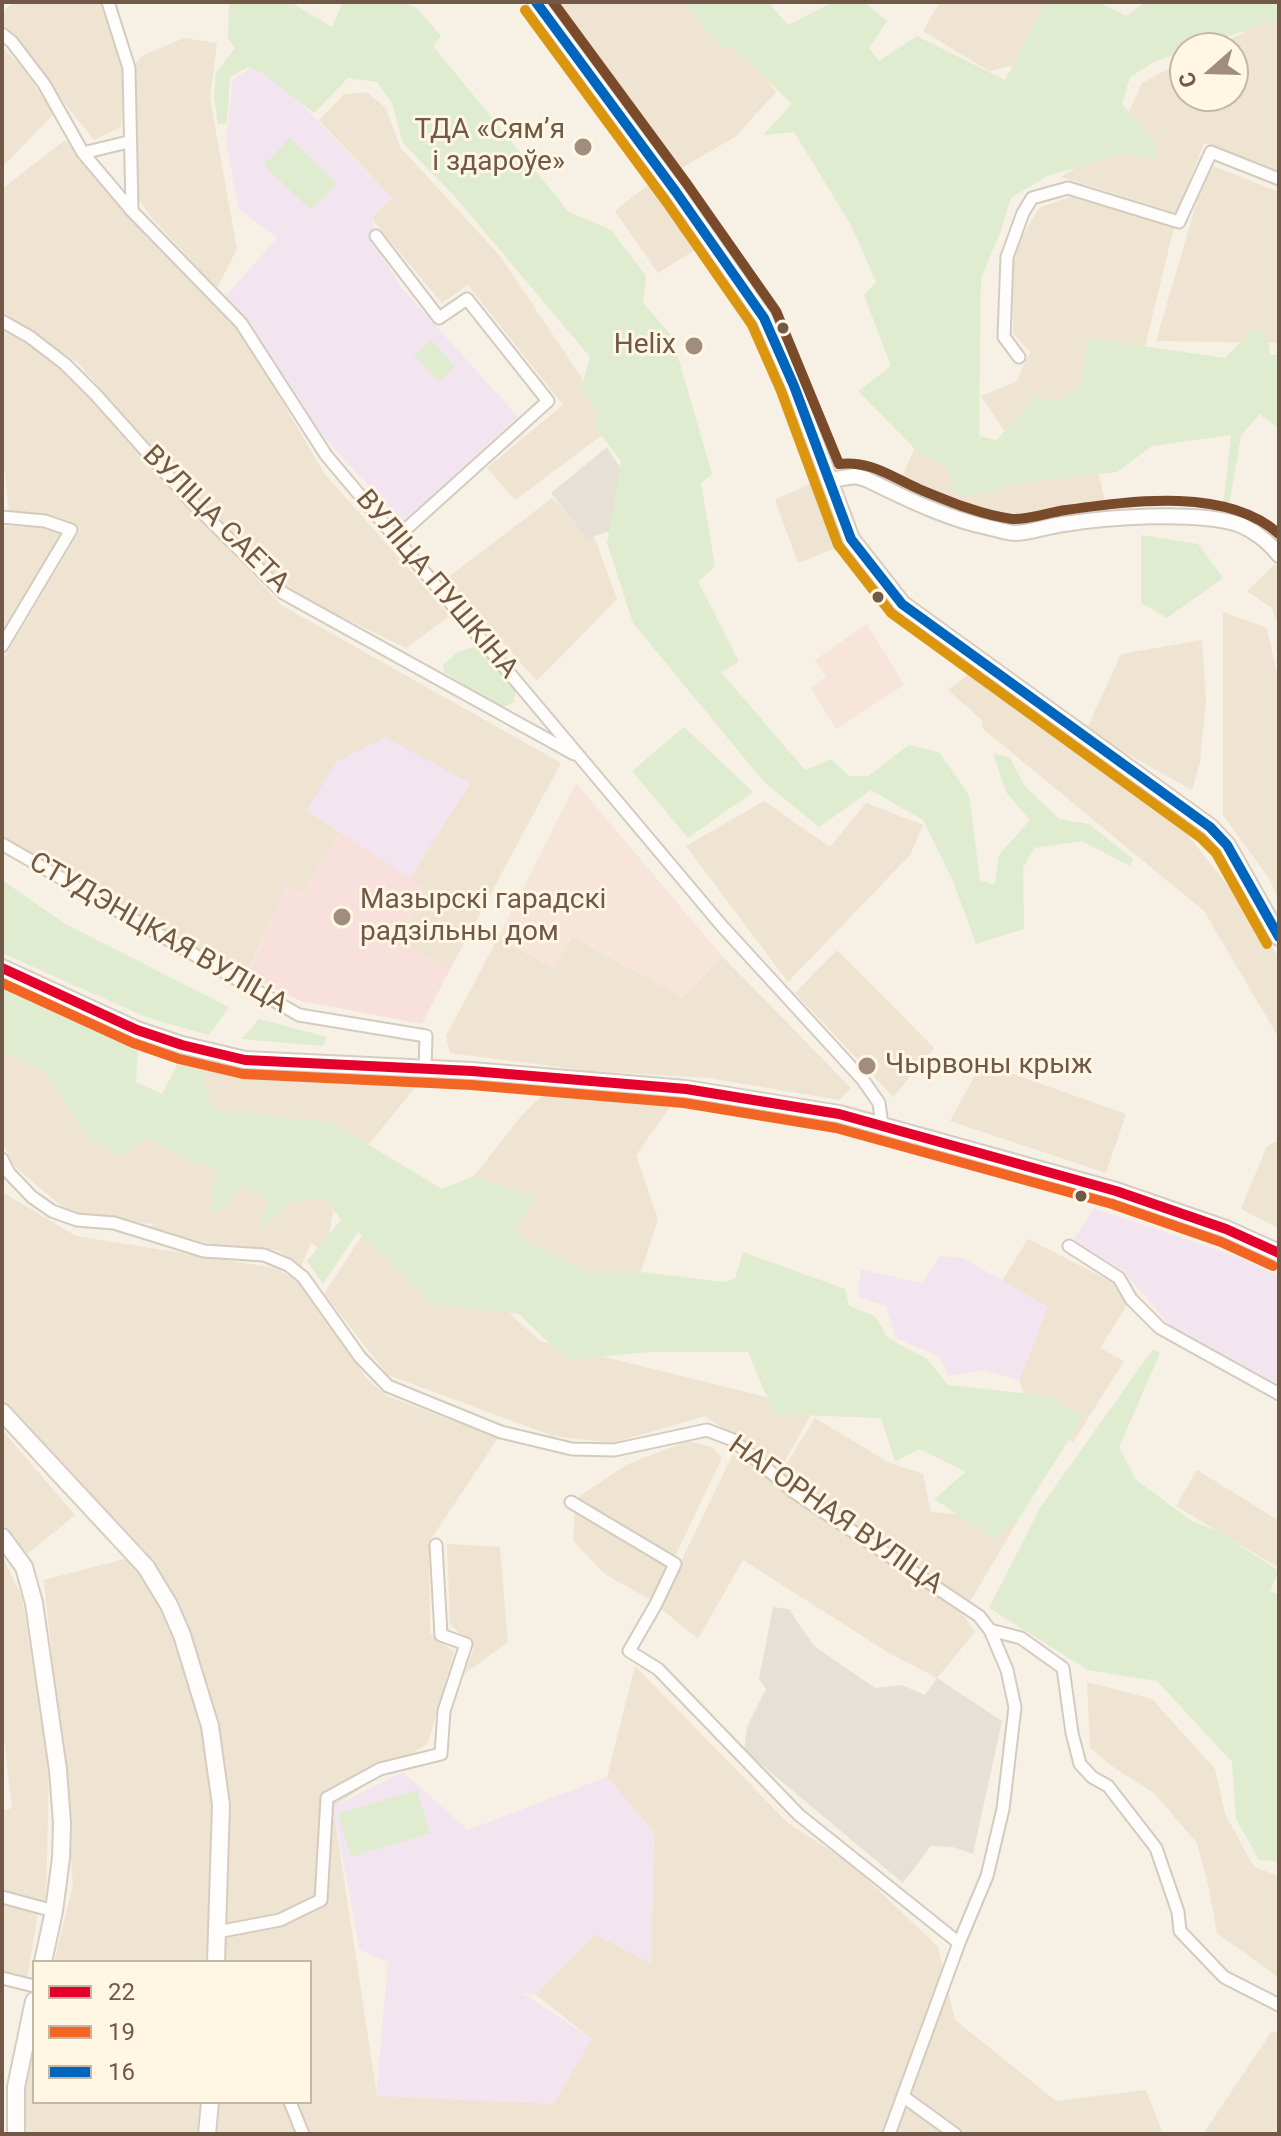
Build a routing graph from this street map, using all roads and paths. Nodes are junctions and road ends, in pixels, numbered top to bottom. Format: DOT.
graph roads {
  1 [pos="108,2"];
  2 [pos="536,2"];
  3 [pos="2,34"];
  4 [pos="128,142"];
  5 [pos="83,153"];
  6 [pos="1279,179"];
  7 [pos="132,211"];
  8 [pos="376,236"];
  9 [pos="2,321"];
  10 [pos="1019,357"];
  11 [pos="830,480"];
  12 [pos="2,517"];
  13 [pos="396,538"];
  14 [pos="1279,555"];
  15 [pos="2,646"];
  16 [pos="578,757"];
  17 [pos="2,844"];
  18 [pos="1279,937"];
  19 [pos="2,968"];
  20 [pos="425,1069"];
  21 [pos="882,1125"];
  22 [pos="2,1159"];
  23 [pos="1069,1246"];
  24 [pos="1279,1253"];
  25 [pos="1279,1394"];
  26 [pos="2,1412"];
  27 [pos="571,1502"];
  28 [pos="2,1537"];
  29 [pos="436,1545"];
  30 [pos="990,1630"];
  31 [pos="2,1897"];
  32 [pos="54,1911"];
  33 [pos="217,1932"];
  34 [pos="959,1943"];
  35 [pos="43,1960"];
  36 [pos="216,1960"];
  37 [pos="2,1978"];
  38 [pos="32,1986"];
  39 [pos="1279,2005"];
  40 [pos="32,2011"];
  41 [pos="904,2097"];
  42 [pos="210,2104"];
  43 [pos="291,2104"];
  44 [pos="16,2134"];
  45 [pos="207,2134"];
  46 [pos="303,2134"];
  47 [pos="889,2134"];
  48 [pos="955,2134"];
  1 -- 4 [label="street"];
  2 -- 11 [label="main road"];
  3 -- 5 [label="street, ВУЛІЦА ПУШКІНА"];
  4 -- 5 [label="street"];
  4 -- 7 [label="street"];
  5 -- 7 [label="street, ВУЛІЦА ПУШКІНА"];
  6 -- 10 [label="street"];
  7 -- 13 [label="street, ВУЛІЦА ПУШКІНА"];
  8 -- 13 [label="street"];
  9 -- 16 [label="street, ВУЛІЦА САЕТА"];
  11 -- 14 [label="street"];
  11 -- 18 [label="main road"];
  12 -- 15 [label="street"];
  13 -- 16 [label="street, ВУЛІЦА ПУШКІНА"];
  16 -- 21 [label="street, ВУЛІЦА ПУШКІНА"];
  17 -- 20 [label="street, СТУДЭНЦКАЯ ВУЛІЦА"];
  19 -- 20 [label="main road"];
  20 -- 21 [label="main road"];
  21 -- 24 [label="main road"];
  22 -- 30 [label="street, НАГОРНАЯ ВУЛІЦА"];
  23 -- 25 [label="street"];
  26 -- 33 [label="main road"];
  27 -- 34 [label="street"];
  28 -- 32 [label="main road"];
  29 -- 33 [label="street"];
  30 -- 34 [label="street, НАГОРНАЯ ВУЛІЦА"];
  30 -- 39 [label="street, НАГОРНАЯ ВУЛІЦА"];
  31 -- 32 [label="street"];
  32 -- 35 [label="main road"];
  33 -- 36 [label="main road"];
  34 -- 41 [label="street, НАГОРНАЯ ВУЛІЦА"];
  37 -- 38 [label="street"];
  40 -- 44 [label="main road"];
  41 -- 47 [label="street, НАГОРНАЯ ВУЛІЦА"];
  41 -- 48 [label="street"];
  42 -- 45 [label="main road"];
  43 -- 46 [label="street"];
}
